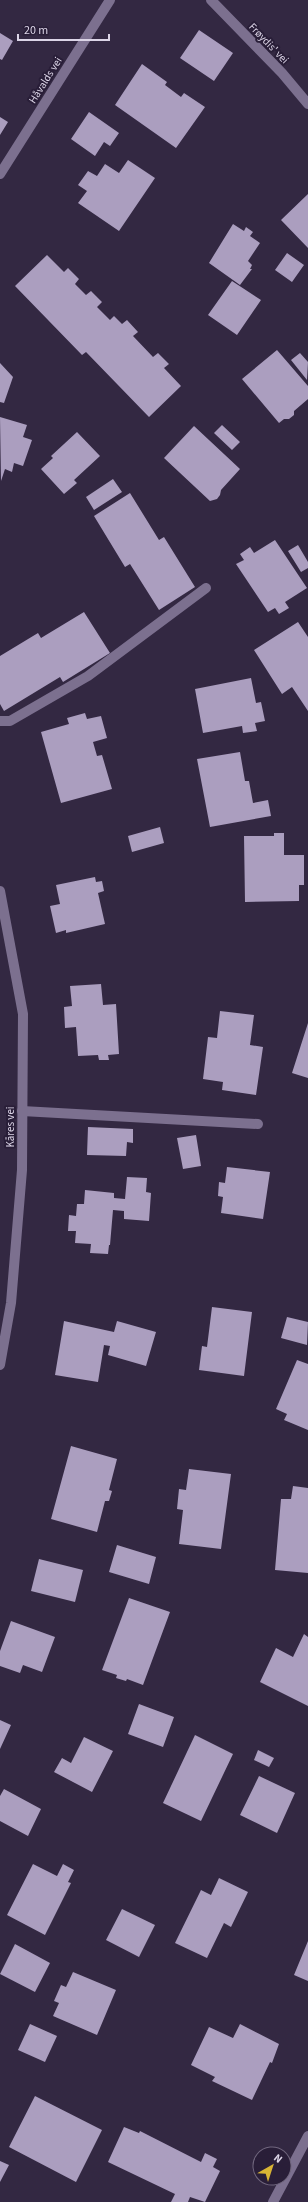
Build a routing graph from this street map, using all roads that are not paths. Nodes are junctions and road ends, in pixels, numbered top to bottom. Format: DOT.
graph roads {
  1 [pos="110,0"];
  2 [pos="210,0"];
  3 [pos="308,104"];
  4 [pos="0,174"];
  5 [pos="206,588"];
  6 [pos="0,721"];
  7 [pos="0,891"];
  8 [pos="22,1111"];
  9 [pos="258,1124"];
  10 [pos="0,1364"];
  11 [pos="308,2136"];
  12 [pos="273,2202"];
  1 -- 4 [label="street, Håvalds vei"];
  2 -- 3 [label="street, Frøydis' vei"];
  5 -- 6 [label="street"];
  7 -- 8 [label="street, Kåres vei"];
  8 -- 9 [label="street"];
  8 -- 10 [label="street, Kåres vei"];
  11 -- 12 [label="street"];
}
